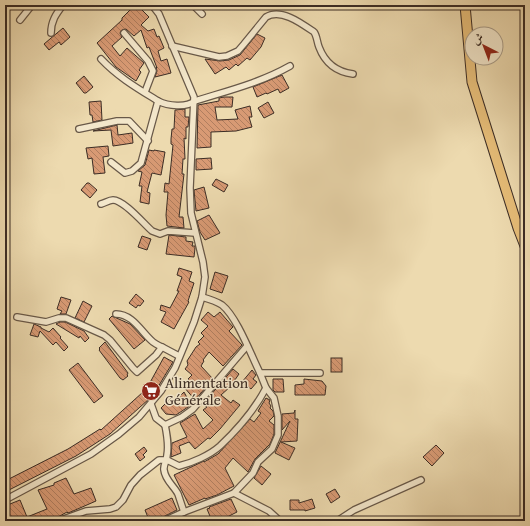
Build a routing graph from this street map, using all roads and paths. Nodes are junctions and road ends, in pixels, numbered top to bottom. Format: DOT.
graph roads {
  1 [pos="32,5"];
  2 [pos="63,5"];
  3 [pos="152,5"];
  4 [pos="193,5"];
  5 [pos="465,5"];
  6 [pos="202,14"];
  7 [pos="20,20"];
  8 [pos="51,33"];
  9 [pos="124,33"];
  10 [pos="172,46"];
  11 [pos="101,59"];
  12 [pos="290,66"];
  13 [pos="353,74"];
  14 [pos="145,92"];
  15 [pos="158,101"];
  16 [pos="194,101"];
  17 [pos="79,129"];
  18 [pos="148,141"];
  19 [pos="111,162"];
  20 [pos="101,204"];
  21 [pos="195,233"];
  22 [pos="525,246"];
  23 [pos="202,297"];
  24 [pos="116,314"];
  25 [pos="17,317"];
  26 [pos="247,346"];
  27 [pos="162,347"];
  28 [pos="179,356"];
  29 [pos="260,373"];
  30 [pos="320,373"];
  31 [pos="266,388"];
  32 [pos="151,404"];
  33 [pos="165,424"];
  34 [pos="167,460"];
  35 [pos="422,480"];
  36 [pos="234,493"];
  37 [pos="5,500"];
  38 [pos="184,512"];
  39 [pos="58,521"];
  40 [pos="164,521"];
  41 [pos="280,521"];
  42 [pos="337,521"];
  1 -- 7 [label="street"];
  2 -- 8 [label="street"];
  3 -- 10 [label="street"];
  4 -- 6 [label="street"];
  5 -- 22 [label="main road"];
  9 -- 14 [label="street"];
  10 -- 13 [label="street"];
  10 -- 16 [label="street"];
  11 -- 14 [label="street"];
  12 -- 16 [label="street"];
  14 -- 15 [label="street"];
  15 -- 16 [label="street"];
  15 -- 18 [label="street"];
  16 -- 21 [label="street"];
  17 -- 18 [label="street"];
  18 -- 19 [label="street"];
  20 -- 21 [label="street"];
  21 -- 23 [label="street"];
  23 -- 26 [label="street"];
  23 -- 28 [label="street"];
  24 -- 27 [label="street"];
  25 -- 27 [label="street"];
  26 -- 29 [label="street"];
  26 -- 33 [label="street"];
  27 -- 28 [label="street"];
  28 -- 32 [label="street"];
  29 -- 30 [label="street"];
  29 -- 31 [label="street"];
  31 -- 34 [label="street"];
  31 -- 36 [label="street"];
  32 -- 33 [label="street"];
  32 -- 37 [label="street"];
  33 -- 34 [label="street"];
  34 -- 38 [label="street"];
  34 -- 39 [label="street"];
  35 -- 42 [label="street"];
  36 -- 38 [label="street"];
  36 -- 41 [label="street"];
  38 -- 40 [label="street"];
}
